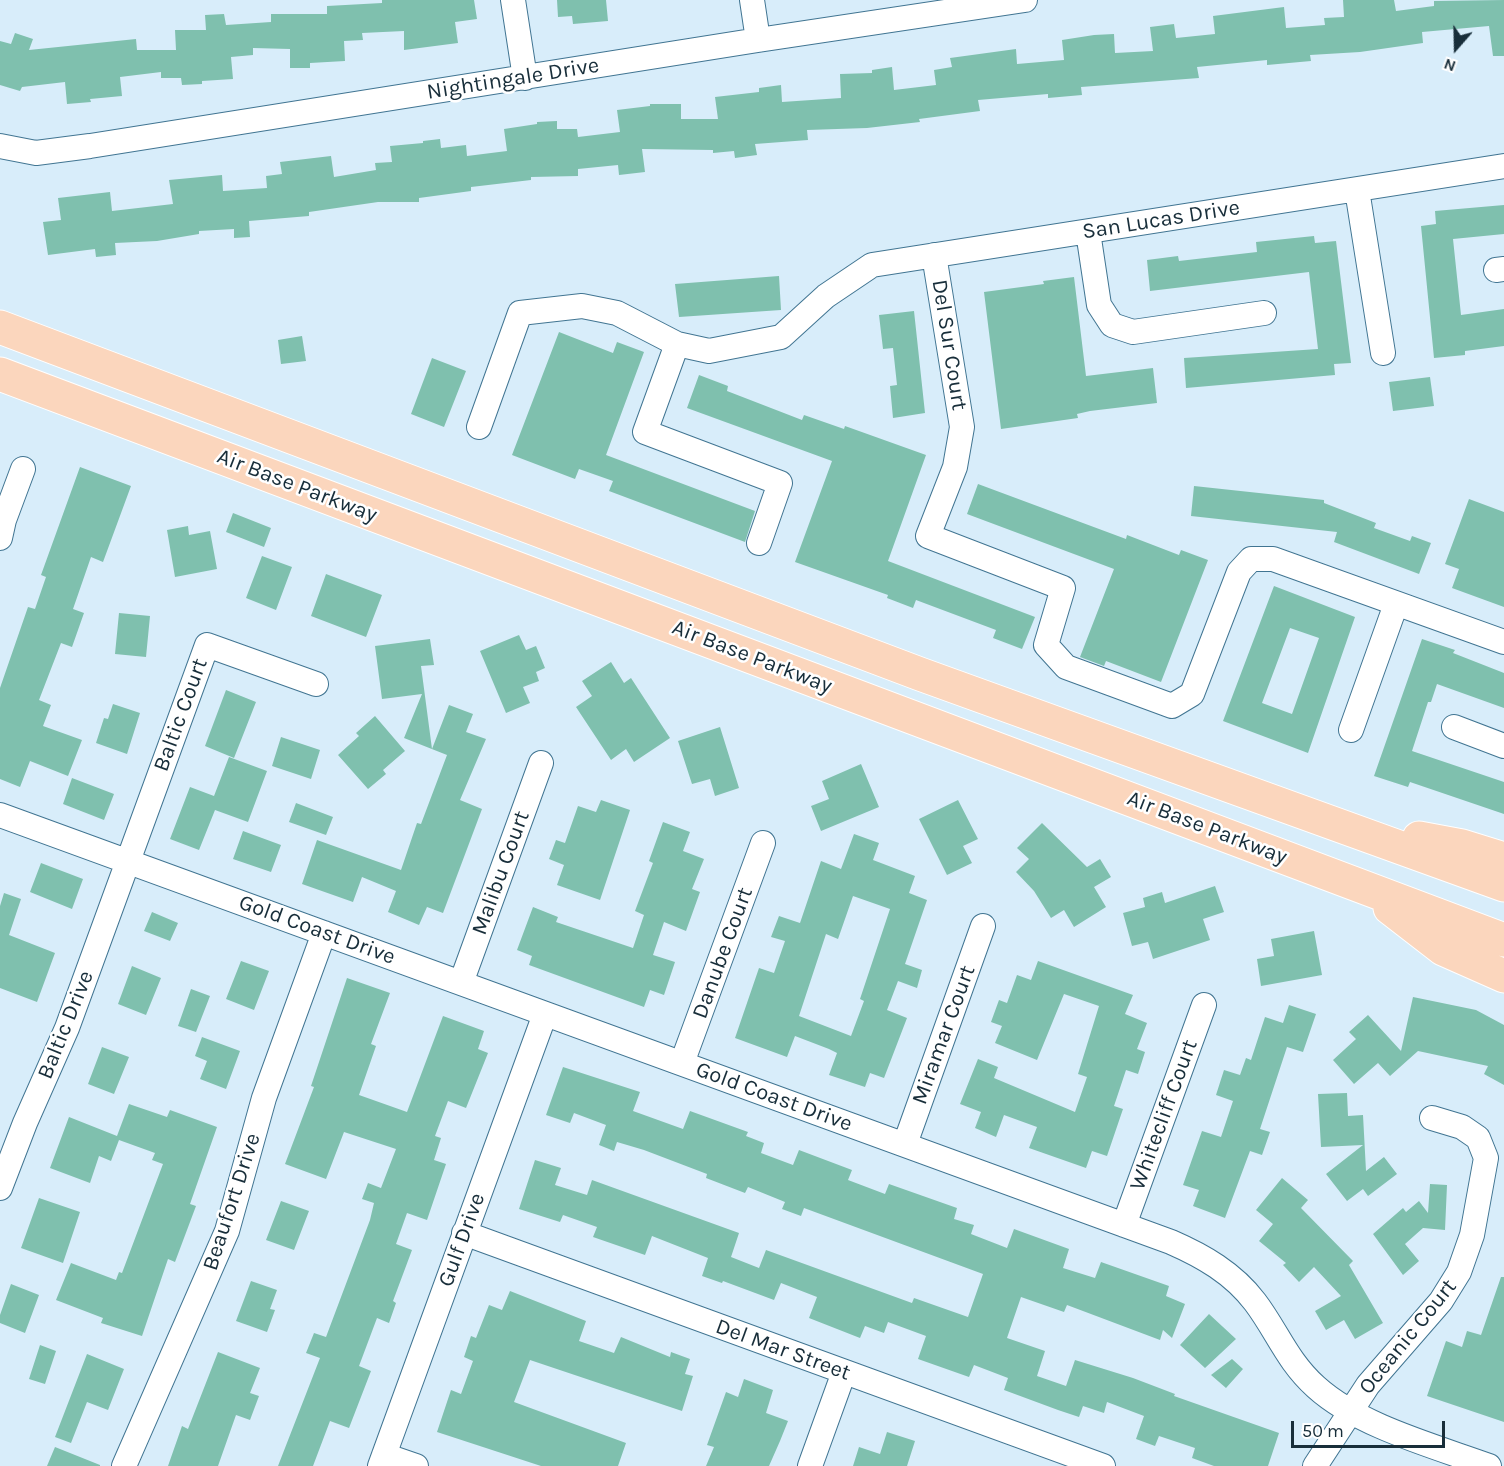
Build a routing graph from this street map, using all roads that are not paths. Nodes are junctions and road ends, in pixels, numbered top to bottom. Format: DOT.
graph roads {
  1 [pos="513,0"];
  2 [pos="752,0"];
  3 [pos="1025,0"];
  4 [pos="990,3"];
  5 [pos="758,40"];
  6 [pos="525,78"];
  7 [pos="0,146"];
  8 [pos="1504,166"];
  9 [pos="1357,190"];
  10 [pos="1088,232"];
  11 [pos="934,255"];
  12 [pos="1264,313"];
  13 [pos="0,327"];
  14 [pos="677,344"];
  15 [pos="1383,352"];
  16 [pos="0,374"];
  17 [pos="479,427"];
  18 [pos="23,469"];
  19 [pos="0,538"];
  20 [pos="759,543"];
  21 [pos="1396,604"];
  22 [pos="1504,642"];
  23 [pos="316,684"];
  24 [pos="1454,727"];
  25 [pos="1351,730"];
  26 [pos="1504,746"];
  27 [pos="542,763"];
  28 [pos="0,815"];
  29 [pos="1329,823"];
  30 [pos="763,843"];
  31 [pos="1504,859"];
  32 [pos="127,861"];
  33 [pos="1504,885"];
  34 [pos="1362,886"];
  35 [pos="983,926"];
  36 [pos="324,933"];
  37 [pos="1504,940"];
  38 [pos="1504,976"];
  39 [pos="461,983"];
  40 [pos="1204,1005"];
  41 [pos="545,1014"];
  42 [pos="682,1063"];
  43 [pos="1432,1118"];
  44 [pos="905,1144"];
  45 [pos="0,1188"];
  46 [pos="1124,1225"];
  47 [pos="464,1233"];
  48 [pos="844,1371"];
  49 [pos="1350,1410"];
  50 [pos="1063,1459"];
  51 [pos="382,1460"];
  52 [pos="124,1466"];
  53 [pos="416,1466"];
  54 [pos="810,1466"];
  55 [pos="1103,1466"];
  56 [pos="1315,1466"];
  57 [pos="1489,1466"];
  1 -- 6 [label="street"];
  2 -- 5 [label="street"];
  3 -- 4 [label="street, Nightingale Drive"];
  4 -- 5 [label="street, Nightingale Drive"];
  5 -- 6 [label="street, Nightingale Drive"];
  6 -- 7 [label="street, Nightingale Drive"];
  8 -- 9 [label="street, San Lucas Drive"];
  9 -- 10 [label="street, San Lucas Drive"];
  9 -- 15 [label="street"];
  10 -- 11 [label="street, San Lucas Drive"];
  10 -- 12 [label="street"];
  11 -- 14 [label="street, San Lucas Drive"];
  11 -- 21 [label="street, Del Sur Court"];
  13 -- 29 [label="main road, Air Base Parkway"];
  14 -- 17 [label="street, San Lucas Drive"];
  14 -- 20 [label="street"];
  16 -- 34 [label="main road, Air Base Parkway"];
  18 -- 19 [label="street"];
  21 -- 22 [label="street"];
  21 -- 25 [label="street"];
  23 -- 32 [label="street, Baltic Court"];
  24 -- 26 [label="street"];
  27 -- 39 [label="street, Malibu Court"];
  28 -- 32 [label="street, Gold Coast Drive"];
  29 -- 31 [label="main road"];
  29 -- 33 [label="main road, Air Base Parkway"];
  30 -- 42 [label="street, Danube Court"];
  32 -- 36 [label="street, Gold Coast Drive"];
  32 -- 45 [label="street, Baltic Drive"];
  34 -- 37 [label="main road, Air Base Parkway"];
  34 -- 38 [label="main road"];
  35 -- 44 [label="street, Miramar Court"];
  36 -- 39 [label="street, Gold Coast Drive"];
  36 -- 52 [label="street, Beaufort Drive"];
  39 -- 41 [label="street, Gold Coast Drive"];
  40 -- 46 [label="street, Whitecliff Court"];
  41 -- 42 [label="street, Gold Coast Drive"];
  41 -- 47 [label="street, Gulf Drive"];
  42 -- 44 [label="street, Gold Coast Drive"];
  43 -- 49 [label="street, Oceanic Court"];
  44 -- 46 [label="street, Gold Coast Drive"];
  46 -- 49 [label="street, Gold Coast Drive"];
  47 -- 48 [label="street, Del Mar Street"];
  47 -- 51 [label="street, Gulf Drive"];
  48 -- 50 [label="street, Del Mar Street"];
  48 -- 54 [label="street"];
  49 -- 56 [label="street, Oceanic Court"];
  49 -- 57 [label="street, Gold Coast Drive"];
  50 -- 55 [label="street, Del Mar Street"];
  51 -- 53 [label="street"];
}
